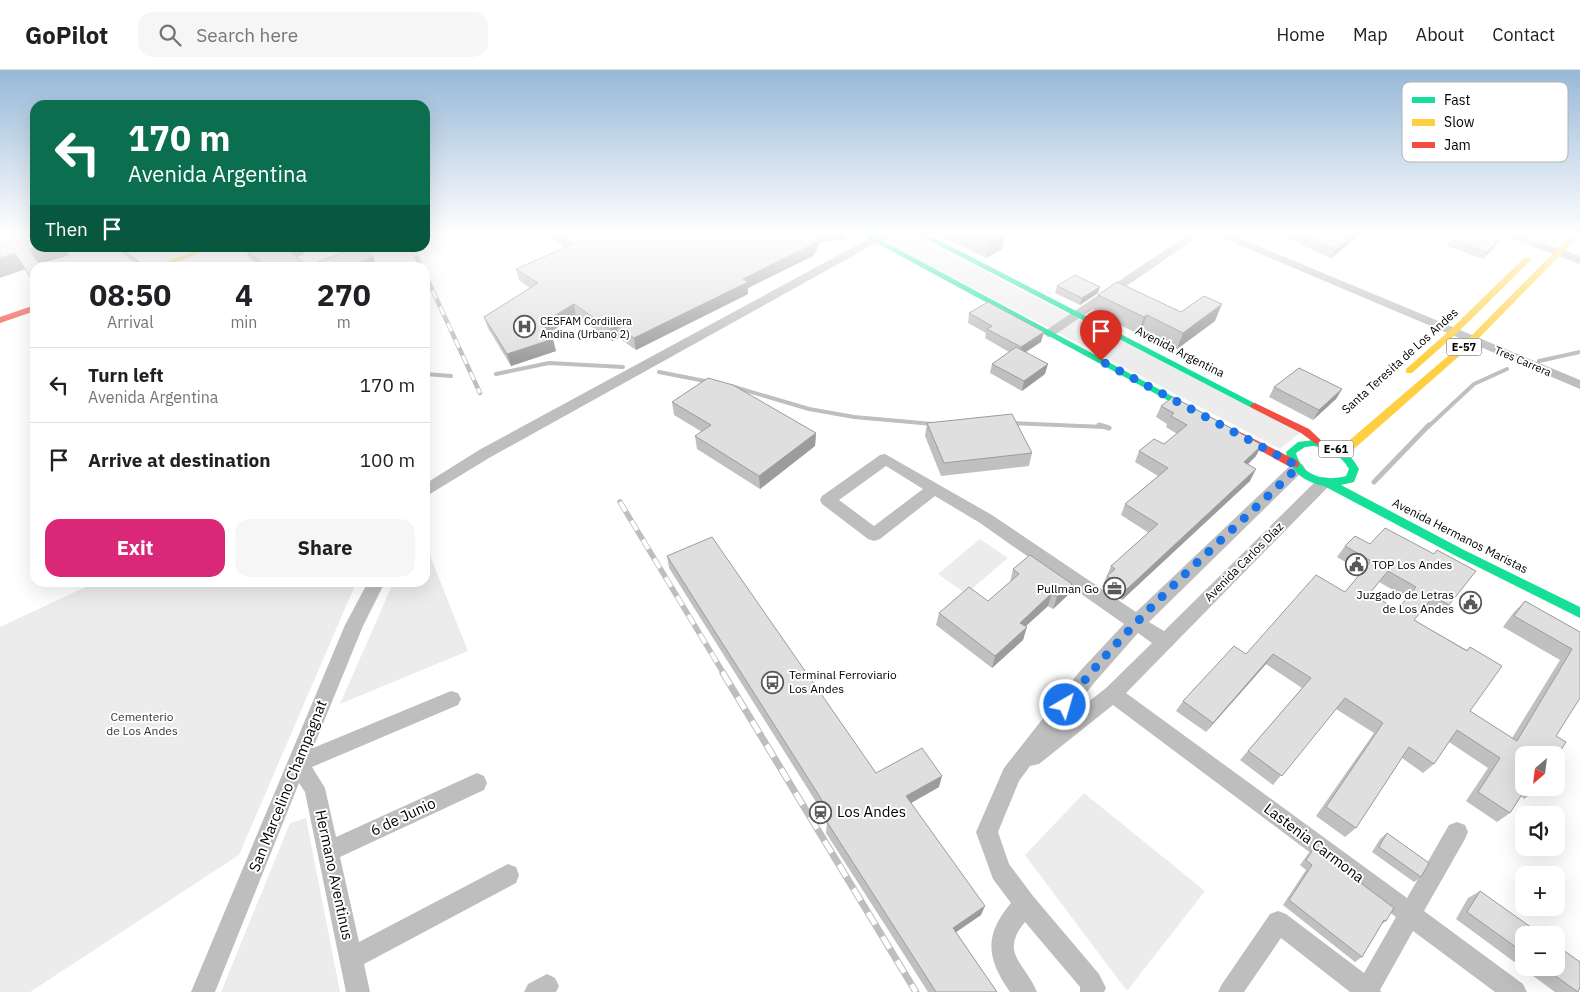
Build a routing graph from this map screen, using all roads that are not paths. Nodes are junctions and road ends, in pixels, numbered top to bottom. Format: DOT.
graph roads {
  1 [pos="808,276"];
  2 [pos="941,276"];
  3 [pos="1002,276"];
  4 [pos="1133,276"];
  5 [pos="1320,276"];
  6 [pos="1510,276"];
  7 [pos="1536,276"];
  8 [pos="30,310"];
  9 [pos="1076,314"];
  10 [pos="0,320"];
  11 [pos="1453,332"];
  12 [pos="1048,333"];
  13 [pos="1472,340"];
  14 [pos="1401,379"];
  15 [pos="1580,385"];
  16 [pos="1327,443"];
  17 [pos="1342,453"];
  18 [pos="1296,466"];
  19 [pos="1347,481"];
  20 [pos="1326,482"];
  21 [pos="430,488"];
  22 [pos="934,489"];
  23 [pos="1449,534"];
  24 [pos="1475,547"];
  25 [pos="1521,583"];
  26 [pos="374,587"];
  27 [pos="1580,601"];
  28 [pos="1580,614"];
  29 [pos="1136,623"];
  30 [pos="1165,642"];
  31 [pos="1112,694"];
  32 [pos="451,699"];
  33 [pos="297,764"];
  34 [pos="1010,775"];
  35 [pos="477,782"];
  36 [pos="1457,832"];
  37 [pos="329,851"];
  38 [pos="508,875"];
  39 [pos="1025,904"];
  40 [pos="1410,915"];
  41 [pos="352,958"];
  42 [pos="1368,991"];
  43 [pos="203,992"];
  44 [pos="358,992"];
  45 [pos="1025,992"];
  46 [pos="1092,992"];
  47 [pos="1230,992"];
  48 [pos="1515,992"];
  1 -- 21 [label="street"];
  2 -- 12 [label="main road"];
  3 -- 9 [label="main road, Avenida Argentina / E-61"];
  4 -- 9 [label="street"];
  5 -- 11 [label="street, Tres Carrera"];
  6 -- 11 [label="main road, Santa Teresita de Los Andes / E-57"];
  7 -- 13 [label="main road, E-57"];
  8 -- 10 [label="main road"];
  9 -- 12 [label="street"];
  9 -- 16 [label="main road, Avenida Argentina / E-61"];
  11 -- 13 [label="street, Tres Carrera"];
  11 -- 14 [label="main road, Santa Teresita de Los Andes / E-57"];
  12 -- 18 [label="main road"];
  13 -- 15 [label="street, Tres Carrera"];
  13 -- 17 [label="main road, E-57"];
  16 -- 17 [label="main road, Avenida Argentina / E-61"];
  16 -- 18 [label="main road, E-61"];
  17 -- 19 [label="main road, E-61"];
  18 -- 20 [label="main road"];
  18 -- 29 [label="street"];
  19 -- 20 [label="main road"];
  19 -- 23 [label="main road, Avenida Hermanos Maristas"];
  20 -- 25 [label="main road, Avenida Hermanos Maristas"];
  20 -- 30 [label="street, Avenida Carlos Díaz"];
  22 -- 22 [label="street"];
  22 -- 29 [label="street"];
  24 -- 27 [label="main road, Avenida Hermanos Maristas"];
  25 -- 28 [label="street"];
  26 -- 33 [label="street, San Marcelino Champagnat"];
  29 -- 30 [label="street"];
  29 -- 34 [label="street"];
  30 -- 31 [label="street, Avenida Carlos Díaz"];
  31 -- 34 [label="street, Avenida Carlos Díaz"];
  31 -- 40 [label="street, Lastenia Carmona"];
  32 -- 33 [label="street"];
  33 -- 37 [label="street, Hermano Aventinus"];
  33 -- 43 [label="street, San Marcelino Champagnat"];
  34 -- 39 [label="street"];
  35 -- 37 [label="street, 6 de Junio"];
  36 -- 40 [label="street"];
  37 -- 41 [label="street, Hermano Aventinus"];
  38 -- 41 [label="street"];
  39 -- 45 [label="street"];
  39 -- 46 [label="street"];
  40 -- 42 [label="street"];
  40 -- 48 [label="street, Lastenia Carmona"];
  41 -- 44 [label="street, Hermano Aventinus"];
  42 -- 47 [label="street"];
}
